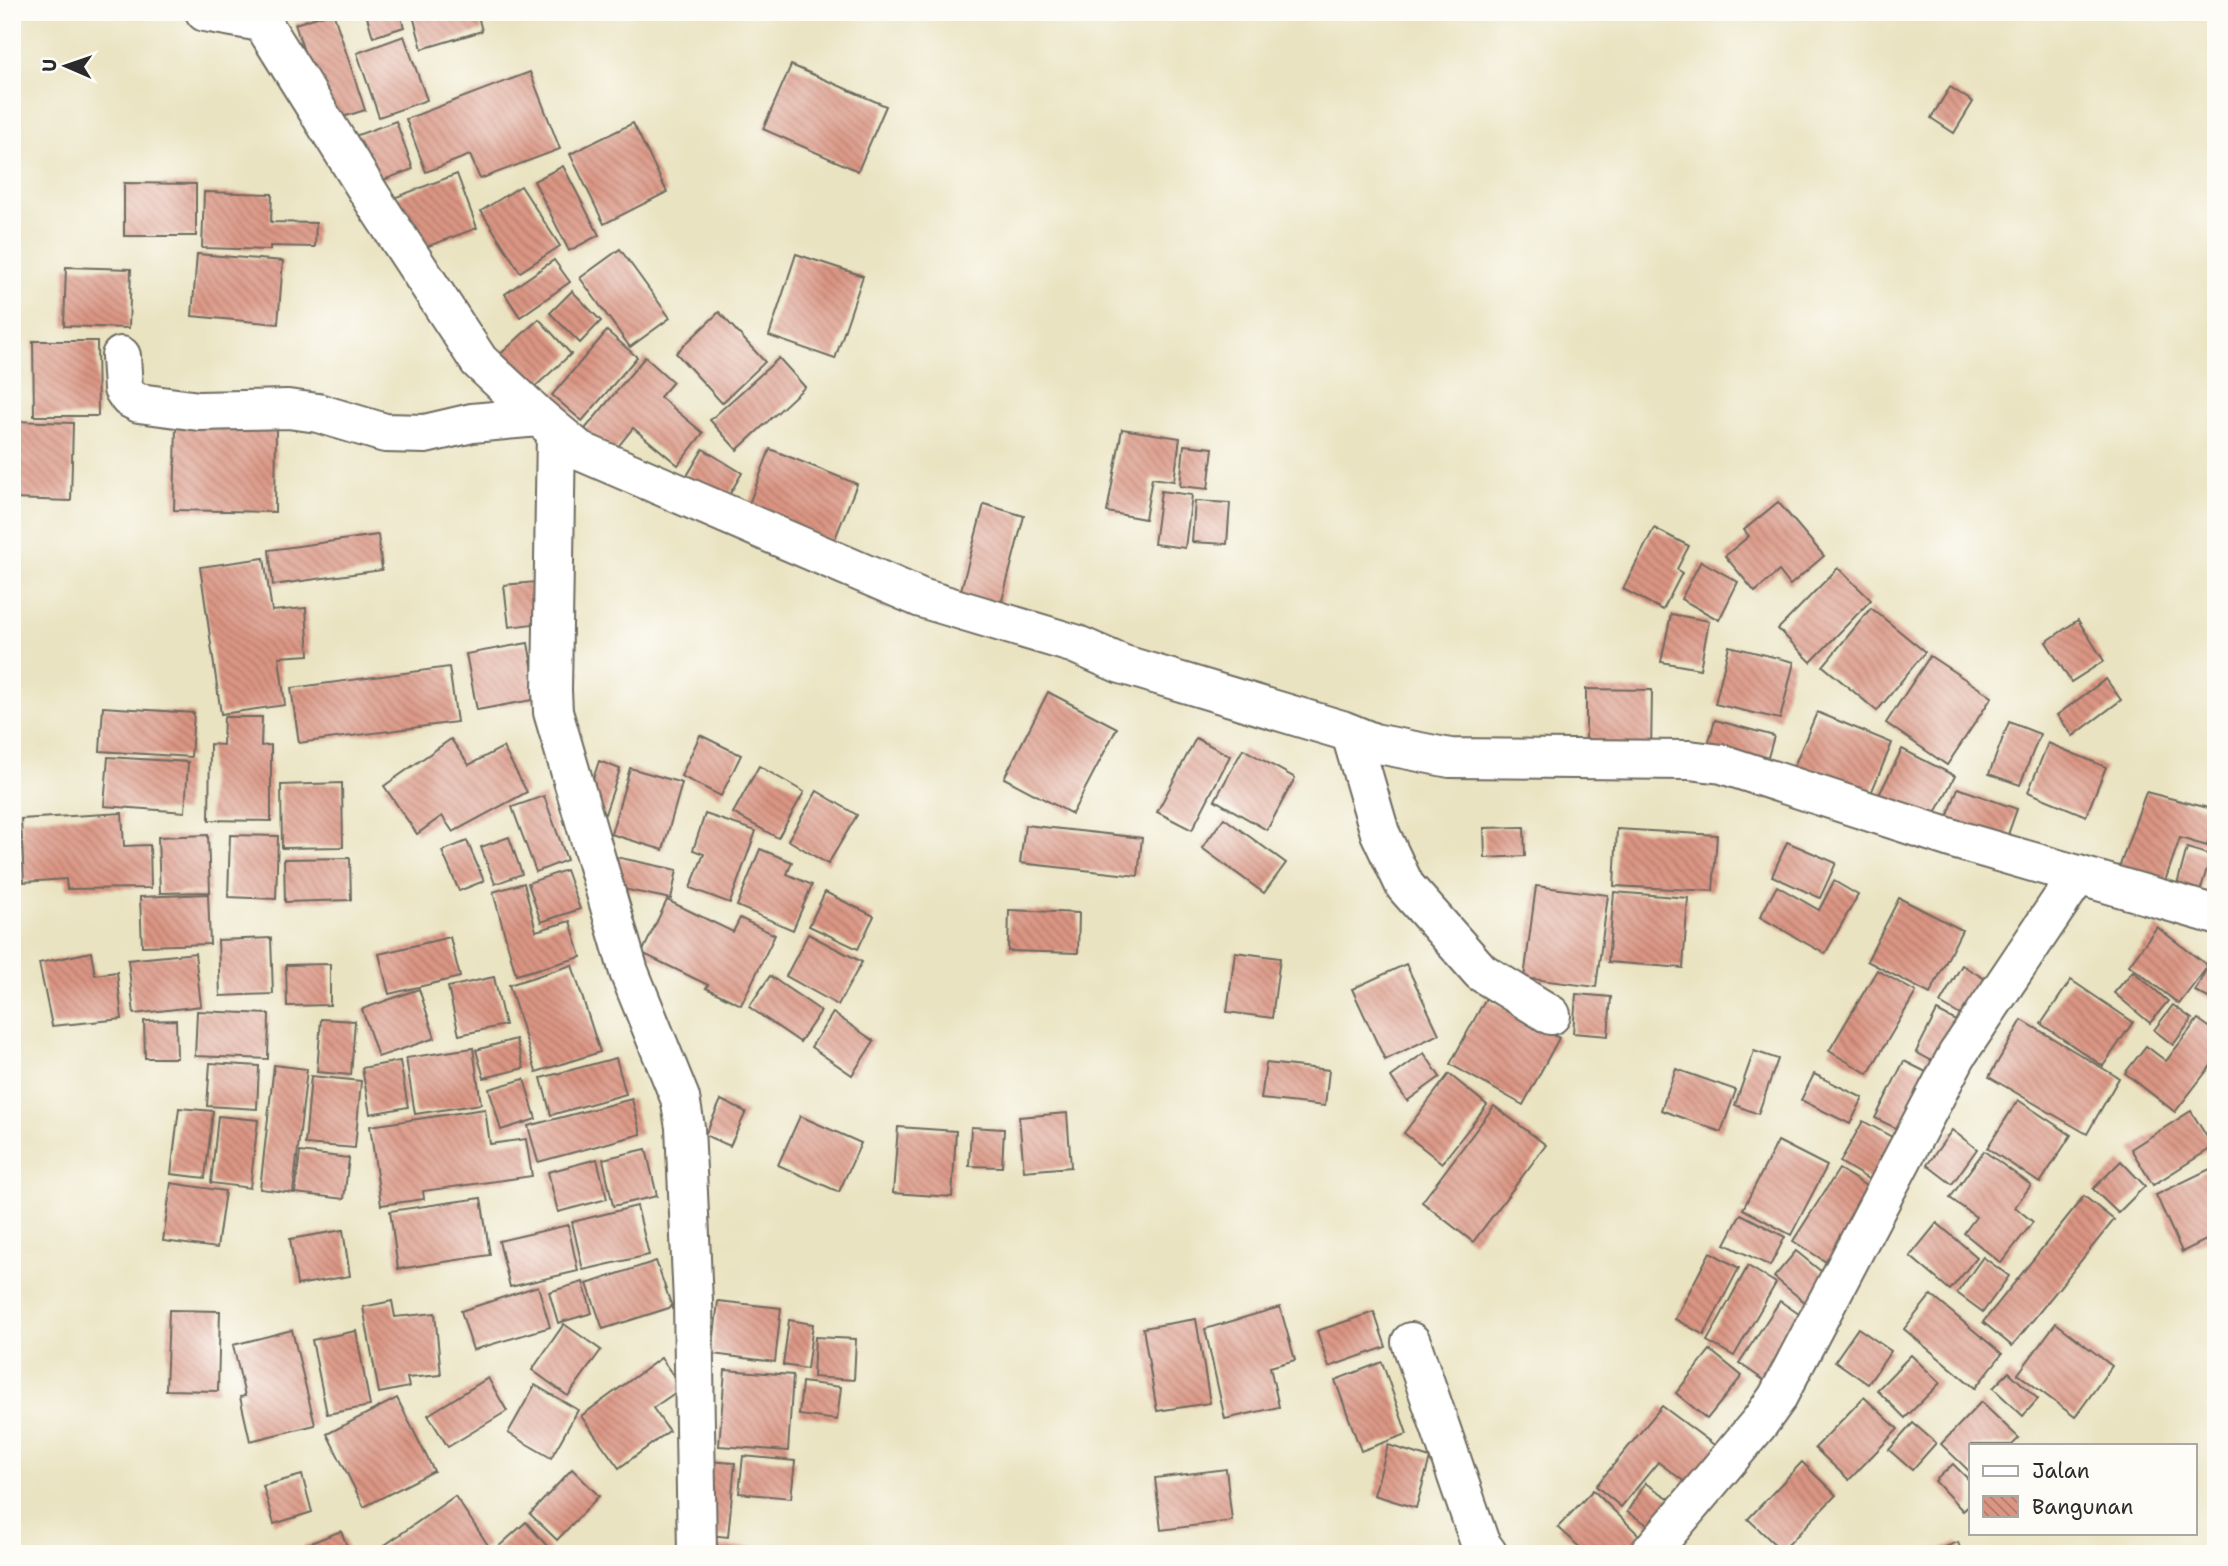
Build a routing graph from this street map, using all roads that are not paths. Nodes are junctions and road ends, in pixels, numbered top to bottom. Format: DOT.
graph roads {
  1 [pos="205,12"];
  2 [pos="259,17"];
  3 [pos="121,356"];
  4 [pos="548,425"];
  5 [pos="1351,734"];
  6 [pos="2078,875"];
  7 [pos="2216,915"];
  8 [pos="1551,1015"];
  9 [pos="1411,1342"];
  10 [pos="697,1554"];
  11 [pos="1488,1554"];
  12 [pos="1649,1554"];
  1 -- 2 [label="street"];
  2 -- 4 [label="street"];
  3 -- 4 [label="street"];
  4 -- 5 [label="street"];
  4 -- 10 [label="street"];
  5 -- 6 [label="street"];
  5 -- 8 [label="street"];
  6 -- 7 [label="street"];
  6 -- 12 [label="street"];
  9 -- 11 [label="street"];
}
